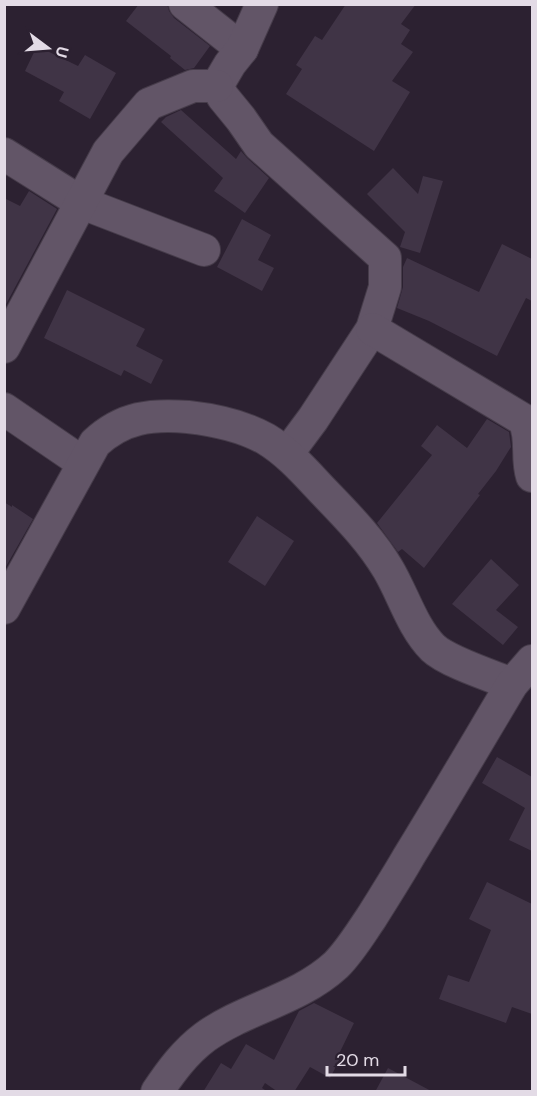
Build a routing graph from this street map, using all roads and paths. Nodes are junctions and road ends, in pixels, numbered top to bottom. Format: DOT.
graph roads {
  1 [pos="185,4"];
  2 [pos="262,4"];
  3 [pos="242,49"];
  4 [pos="217,86"];
  5 [pos="4,154"];
  6 [pos="82,203"];
  7 [pos="204,250"];
  8 [pos="372,329"];
  9 [pos="4,347"];
  10 [pos="4,409"];
  11 [pos="287,454"];
  12 [pos="83,464"];
  13 [pos="532,476"];
  14 [pos="4,608"];
  15 [pos="527,668"];
  16 [pos="165,1089"];
  1 -- 3 [label="street"];
  2 -- 3 [label="street"];
  3 -- 4 [label="street"];
  4 -- 6 [label="street"];
  4 -- 8 [label="street"];
  5 -- 6 [label="street"];
  6 -- 7 [label="street"];
  6 -- 9 [label="street"];
  8 -- 11 [label="street"];
  8 -- 13 [label="street"];
  10 -- 12 [label="street"];
  11 -- 12 [label="street"];
  11 -- 15 [label="street"];
  12 -- 14 [label="street"];
  15 -- 16 [label="street"];
}
